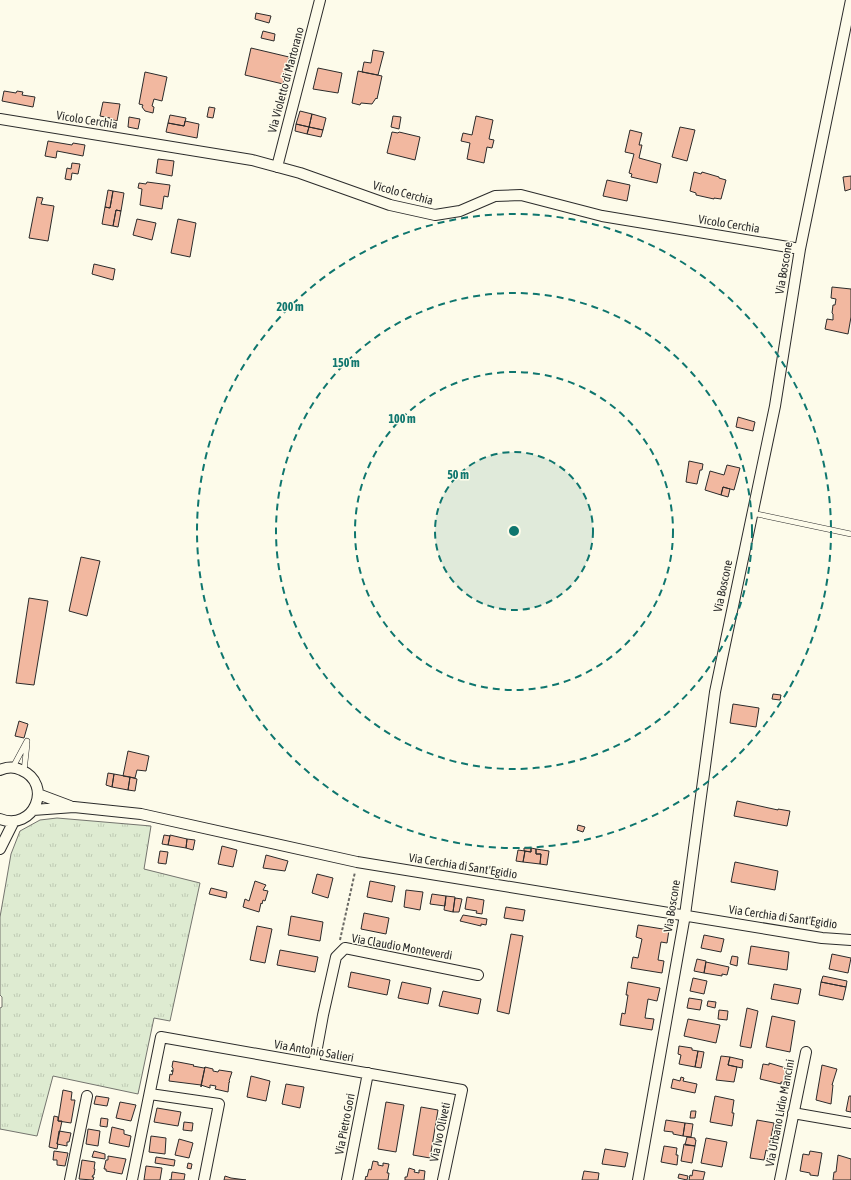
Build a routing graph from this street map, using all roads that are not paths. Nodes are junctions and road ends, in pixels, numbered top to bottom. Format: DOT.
graph roads {
  1 [pos="320,0"];
  2 [pos="851,0"];
  3 [pos="0,119"];
  4 [pos="277,167"];
  5 [pos="800,249"];
  6 [pos="752,513"];
  7 [pos="851,534"];
  8 [pos="12,767"];
  9 [pos="0,770"];
  10 [pos="24,771"];
  11 [pos="38,794"];
  12 [pos="74,807"];
  13 [pos="33,810"];
  14 [pos="0,819"];
  15 [pos="14,821"];
  16 [pos="0,849"];
  17 [pos="685,915"];
  18 [pos="851,940"];
  19 [pos="478,974"];
  20 [pos="806,1052"];
  21 [pos="314,1064"];
  22 [pos="368,1074"];
  23 [pos="462,1090"];
  24 [pos="150,1094"];
  25 [pos="87,1096"];
  26 [pos="793,1113"];
  27 [pos="851,1124"];
  28 [pos="70,1180"];
  29 [pos="132,1180"];
  30 [pos="204,1180"];
  31 [pos="347,1180"];
  32 [pos="443,1180"];
  33 [pos="638,1180"];
  34 [pos="780,1180"];
  1 -- 4 [label="street, Via Violetto di Martorano"];
  2 -- 5 [label="street, Via Boscone"];
  3 -- 4 [label="street, Vicolo Cerchia"];
  4 -- 5 [label="street, Vicolo Cerchia"];
  5 -- 6 [label="street, Via Boscone"];
  6 -- 7 [label="lane"];
  6 -- 17 [label="street, Via Boscone"];
  8 -- 9 [label="street"];
  8 -- 10 [label="street"];
  8 -- 10 [label="lane"];
  10 -- 11 [label="street"];
  11 -- 12 [label="street, Via Cerchia di Sant'Egidio"];
  11 -- 13 [label="street"];
  12 -- 13 [label="street, Via Cerchia di Sant'Egidio"];
  12 -- 17 [label="street, Via Cerchia di Sant'Egidio"];
  13 -- 15 [label="street"];
  14 -- 15 [label="street"];
  15 -- 16 [label="street"];
  17 -- 18 [label="street, Via Cerchia di Sant'Egidio"];
  17 -- 33 [label="street, Via Boscone"];
  19 -- 21 [label="street, Via Claudio Monteverdi"];
  20 -- 26 [label="street, Via Urbano Lidio Mancini"];
  21 -- 22 [label="street, Via Antonio Salieri"];
  21 -- 24 [label="street, Via Antonio Salieri"];
  22 -- 23 [label="street, Via Antonio Salieri"];
  22 -- 31 [label="street, Via Pietro Gori"];
  23 -- 32 [label="street, Via Ivo Oliveti"];
  24 -- 29 [label="street"];
  24 -- 30 [label="street"];
  25 -- 28 [label="street"];
  26 -- 27 [label="street"];
  26 -- 34 [label="street, Via Urbano Lidio Mancini"];
}
